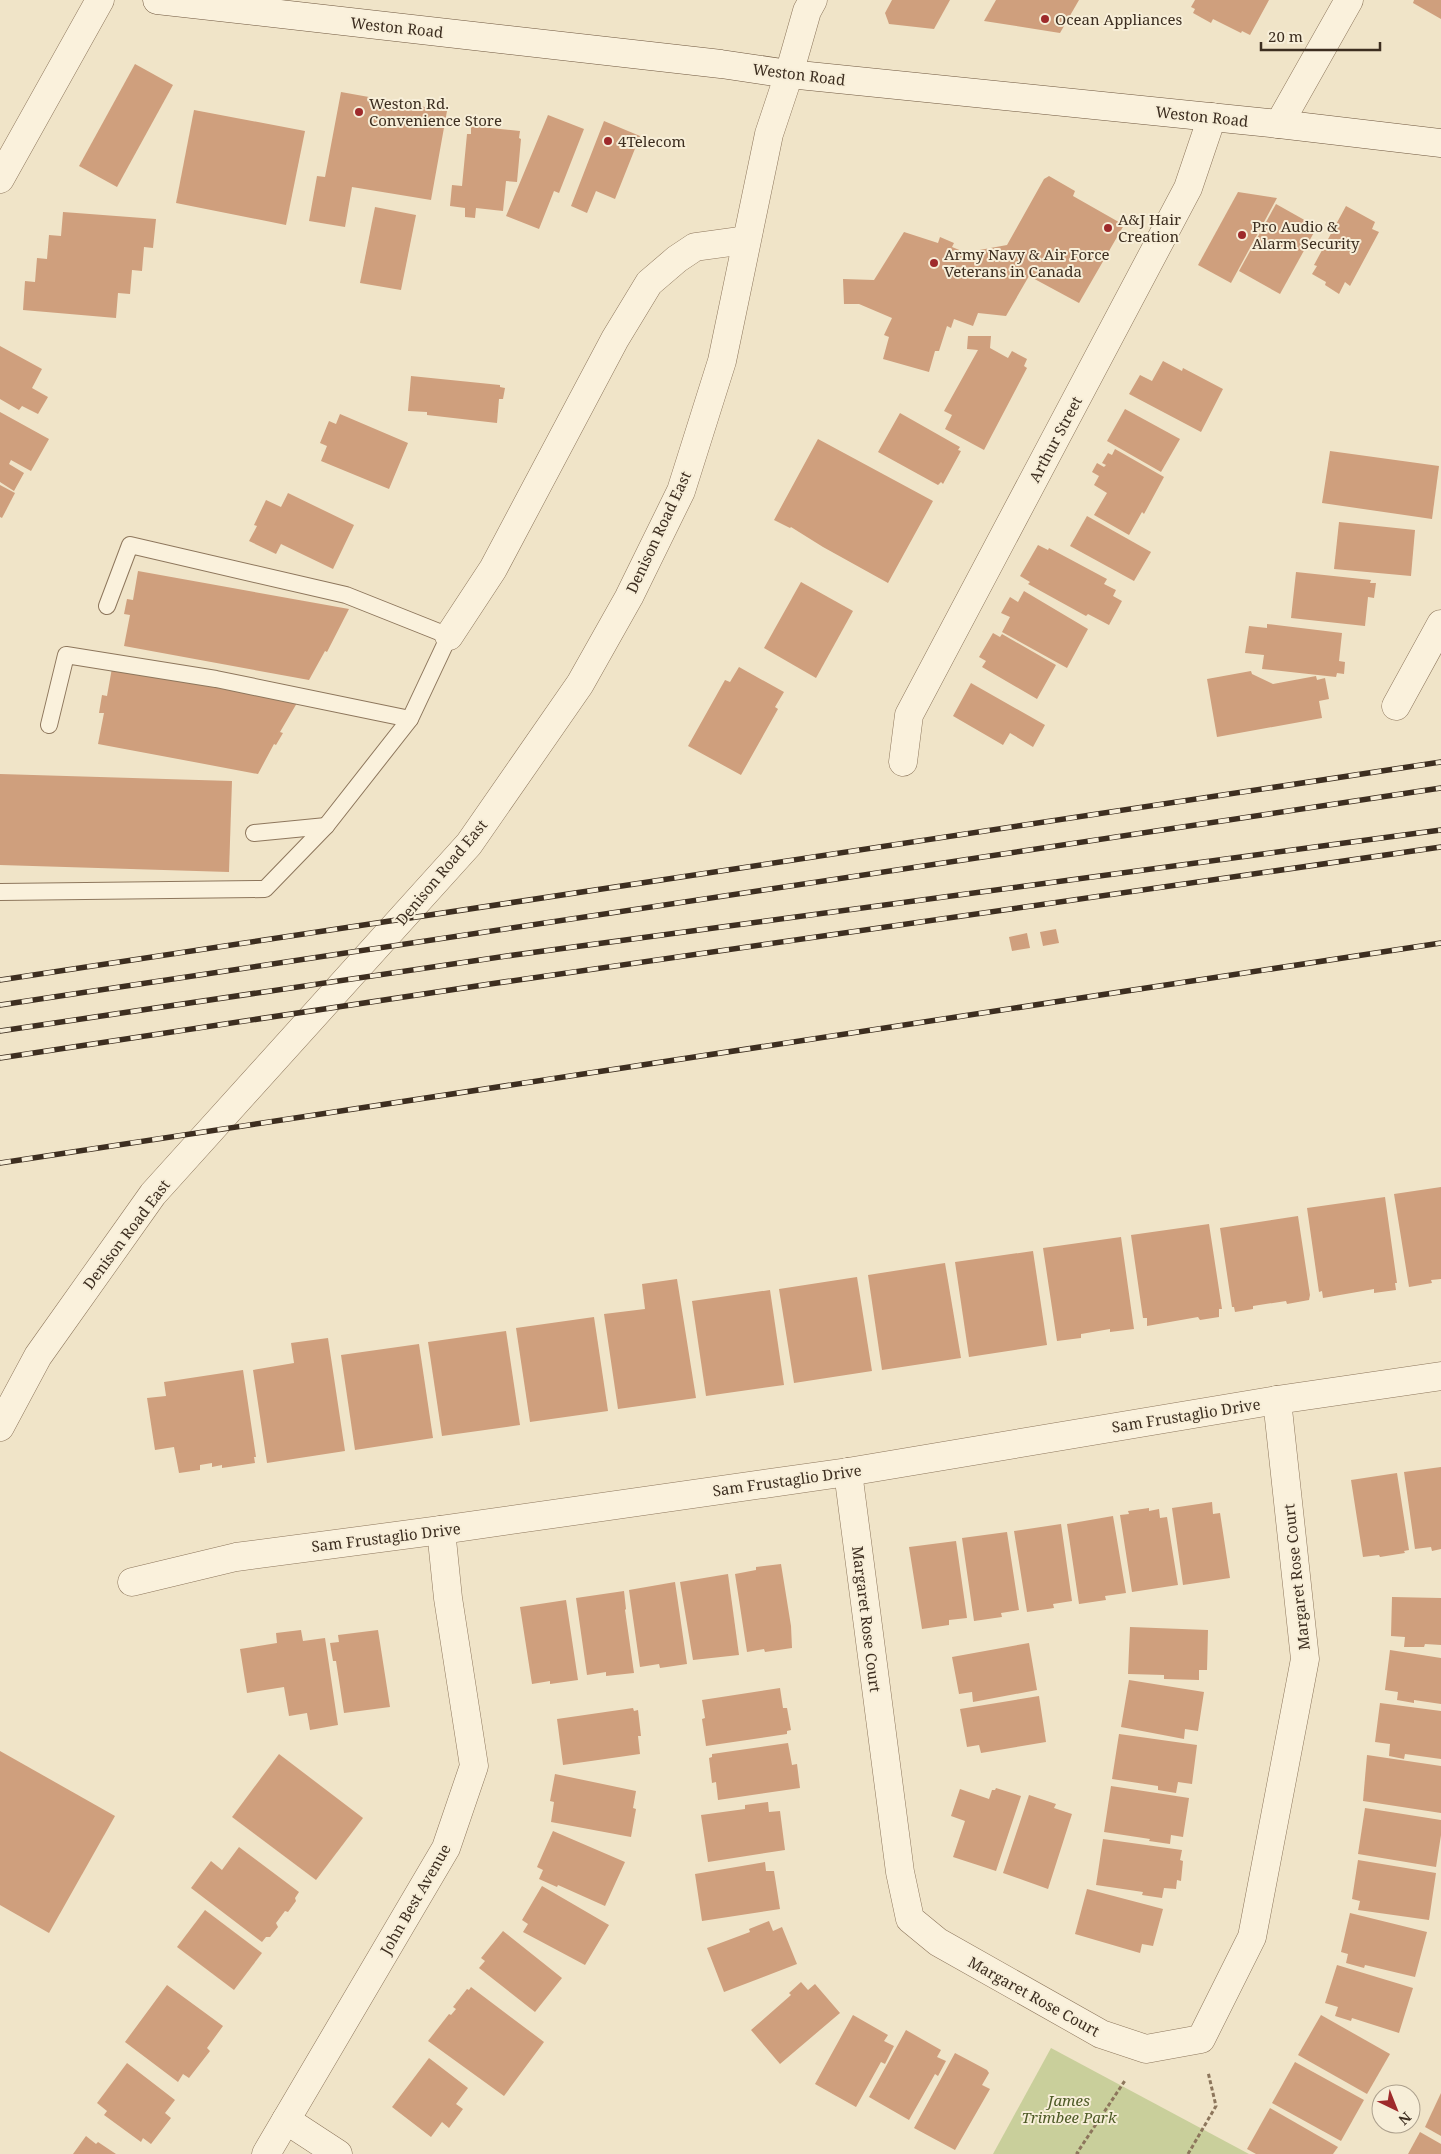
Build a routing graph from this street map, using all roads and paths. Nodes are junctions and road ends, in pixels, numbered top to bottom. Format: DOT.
graph roads {
  1 [pos="100,0"];
  2 [pos="157,0"];
  3 [pos="812,0"];
  4 [pos="1349,0"];
  5 [pos="788,74"];
  6 [pos="1212,117"];
  7 [pos="1279,124"];
  8 [pos="1441,143"];
  9 [pos="0,179"];
  10 [pos="746,240"];
  11 [pos="107,606"];
  12 [pos="1441,624"];
  13 [pos="448,636"];
  14 [pos="1396,706"];
  15 [pos="410,719"];
  16 [pos="49,725"];
  17 [pos="903,762"];
  18 [pos="326,826"];
  19 [pos="254,833"];
  20 [pos="0,892"];
  21 [pos="1441,1376"];
  22 [pos="1276,1400"];
  23 [pos="0,1427"];
  24 [pos="848,1472"];
  25 [pos="441,1530"];
  26 [pos="132,1582"];
  27 [pos="1201,2039"];
  28 [pos="1146,2049"];
  29 [pos="286,2120"];
  30 [pos="266,2154"];
  31 [pos="338,2154"];
  32 [pos="1078,2154"];
  33 [pos="1188,2154"];
  1 -- 9 [label="street"];
  2 -- 5 [label="street, Weston Road"];
  3 -- 5 [label="street, Denison Road East"];
  4 -- 7 [label="street"];
  5 -- 6 [label="street, Weston Road"];
  5 -- 10 [label="street, Denison Road East"];
  6 -- 7 [label="street, Weston Road"];
  6 -- 17 [label="street, Arthur Street"];
  7 -- 8 [label="street, Weston Road"];
  10 -- 13 [label="street"];
  10 -- 23 [label="street, Denison Road East"];
  11 -- 13 [label="lane"];
  12 -- 14 [label="street"];
  13 -- 15 [label="lane"];
  15 -- 16 [label="lane"];
  15 -- 18 [label="lane"];
  18 -- 19 [label="lane"];
  18 -- 20 [label="lane"];
  21 -- 22 [label="street, Sam Frustaglio Drive"];
  22 -- 24 [label="street, Sam Frustaglio Drive"];
  22 -- 27 [label="street, Margaret Rose Court"];
  24 -- 25 [label="street, Sam Frustaglio Drive"];
  24 -- 28 [label="street, Margaret Rose Court"];
  25 -- 26 [label="street, Sam Frustaglio Drive"];
  25 -- 29 [label="street, John Best Avenue"];
  27 -- 28 [label="street, Margaret Rose Court"];
  27 -- 33 [label="path"];
  28 -- 32 [label="path"];
  29 -- 30 [label="street, John Best Avenue"];
  29 -- 31 [label="street"];
}
